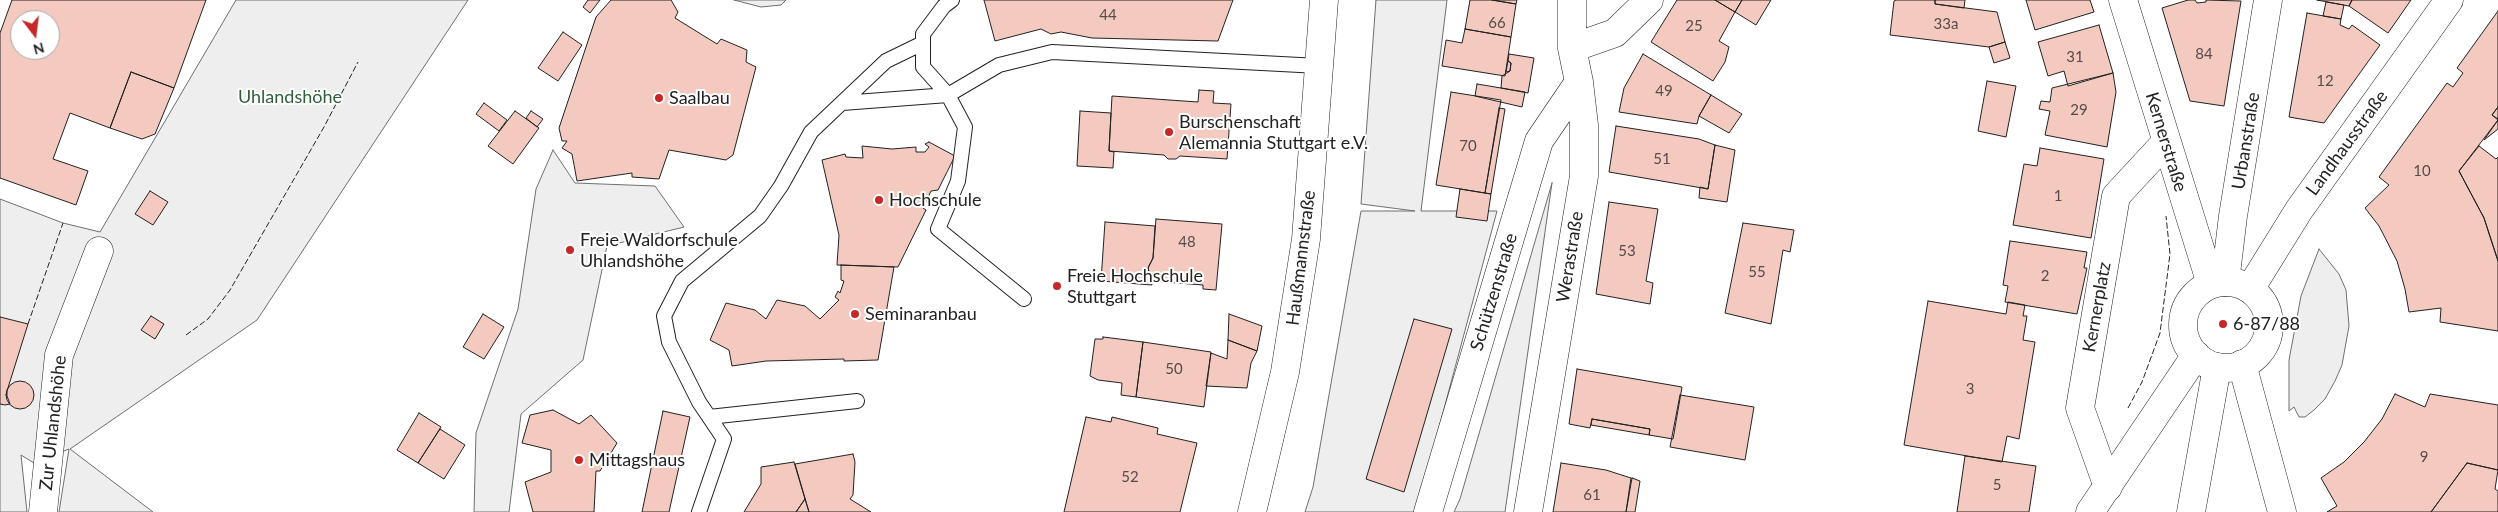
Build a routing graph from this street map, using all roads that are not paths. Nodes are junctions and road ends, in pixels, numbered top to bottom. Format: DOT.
graph roads {
  1 [pos="952,0"];
  2 [pos="1324,0"];
  3 [pos="1572,0"];
  4 [pos="1649,0"];
  5 [pos="2124,0"];
  6 [pos="2268,0"];
  7 [pos="2449,0"];
  8 [pos="923,43"];
  9 [pos="1572,48"];
  10 [pos="1320,66"];
  11 [pos="1579,82"];
  12 [pos="948,95"];
  13 [pos="842,103"];
  14 [pos="2166,142"];
  15 [pos="99,251"];
  16 [pos="2229,285"];
  17 [pos="1024,299"];
  18 [pos="2218,362"];
  19 [pos="857,401"];
  20 [pos="709,417"];
  21 [pos="2108,487"];
  22 [pos="43,512"];
  23 [pos="699,512"];
  24 [pos="1252,512"];
  25 [pos="1428,512"];
  26 [pos="1528,512"];
  27 [pos="2090,512"];
  28 [pos="2191,512"];
  29 [pos="2282,512"];
  1 -- 8 [label="lane"];
  2 -- 10 [label="street, Haußmannstraße"];
  3 -- 9 [label="street, Werastraße"];
  4 -- 9 [label="street"];
  5 -- 14 [label="street, Kernerstraße"];
  6 -- 16 [label="street, Urbanstraße"];
  7 -- 16 [label="street, Landhausstraße"];
  8 -- 12 [label="lane"];
  8 -- 13 [label="lane"];
  9 -- 11 [label="street, Werastraße"];
  10 -- 12 [label="lane"];
  10 -- 24 [label="street, Haußmannstraße"];
  11 -- 25 [label="street, Schützenstraße"];
  11 -- 26 [label="street, Werastraße"];
  12 -- 13 [label="lane"];
  12 -- 17 [label="lane"];
  13 -- 20 [label="lane"];
  14 -- 16 [label="street, Kernerstraße"];
  14 -- 21 [label="street, Kernerplatz"];
  15 -- 22 [label="street, Zur Uhlandshöhe"];
  16 -- 18 [label="street"];
  16 -- 18 [label="street"];
  18 -- 21 [label="street"];
  18 -- 28 [label="street"];
  18 -- 29 [label="street"];
  19 -- 20 [label="lane"];
  20 -- 23 [label="lane"];
  21 -- 27 [label="street"];
}
